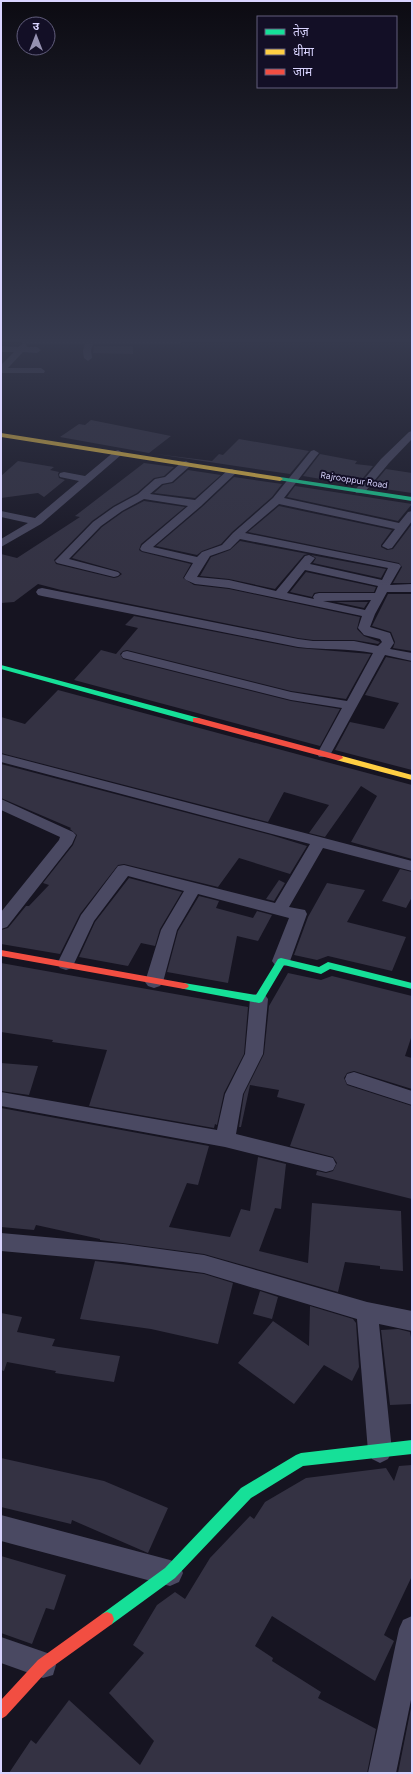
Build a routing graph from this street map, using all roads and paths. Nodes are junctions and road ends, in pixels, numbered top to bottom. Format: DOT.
graph roads {
  1 [pos="412,434"];
  2 [pos="1,435"];
  3 [pos="118,453"];
  4 [pos="314,453"];
  5 [pos="186,464"];
  6 [pos="232,472"];
  7 [pos="64,475"];
  8 [pos="86,479"];
  9 [pos="293,481"];
  10 [pos="360,491"];
  11 [pos="142,496"];
  12 [pos="412,499"];
  13 [pos="277,500"];
  14 [pos="197,504"];
  15 [pos="1,514"];
  16 [pos="412,514"];
  17 [pos="37,522"];
  18 [pos="402,527"];
  19 [pos="237,535"];
  20 [pos="1,544"];
  21 [pos="388,546"];
  22 [pos="315,550"];
  23 [pos="200,561"];
  24 [pos="302,566"];
  25 [pos="114,574"];
  26 [pos="412,588"];
  27 [pos="383,590"];
  28 [pos="42,592"];
  29 [pos="279,595"];
  30 [pos="293,598"];
  31 [pos="369,614"];
  32 [pos="381,650"];
  33 [pos="127,656"];
  34 [pos="412,657"];
  35 [pos="1,668"];
  36 [pos="351,705"];
  37 [pos="324,754"];
  38 [pos="1,758"];
  39 [pos="412,778"];
  40 [pos="1,804"];
  41 [pos="319,842"];
  42 [pos="412,866"];
  43 [pos="194,888"];
  44 [pos="279,910"];
  45 [pos="1,923"];
  46 [pos="1,953"];
  47 [pos="280,961"];
  48 [pos="66,964"];
  49 [pos="154,982"];
  50 [pos="412,986"];
  51 [pos="259,999"];
  52 [pos="354,1079"];
  53 [pos="412,1098"];
  54 [pos="1,1099"];
  55 [pos="225,1138"];
  56 [pos="326,1164"];
  57 [pos="1,1242"];
  58 [pos="367,1312"];
  59 [pos="412,1321"];
  60 [pos="412,1446"];
  61 [pos="380,1451"];
  62 [pos="1,1528"];
  63 [pos="170,1573"];
  64 [pos="412,1629"];
  65 [pos="1,1650"];
  66 [pos="44,1665"];
  67 [pos="1,1711"];
  68 [pos="382,1773"];
  1 -- 10 [label="street"];
  2 -- 3 [label="street, Rajrooppur Road"];
  3 -- 5 [label="street, Rajrooppur Road"];
  3 -- 8 [label="street"];
  4 -- 9 [label="street"];
  5 -- 6 [label="street, Rajrooppur Road"];
  5 -- 11 [label="street"];
  6 -- 9 [label="street, Rajrooppur Road"];
  6 -- 14 [label="street"];
  7 -- 8 [label="street"];
  8 -- 17 [label="street"];
  9 -- 10 [label="street, Rajrooppur Road"];
  9 -- 13 [label="street"];
  10 -- 12 [label="street, Rajrooppur Road"];
  11 -- 14 [label="street"];
  11 -- 25 [label="street"];
  13 -- 18 [label="street"];
  13 -- 19 [label="street"];
  14 -- 23 [label="street"];
  15 -- 17 [label="street"];
  16 -- 18 [label="street"];
  17 -- 20 [label="street"];
  18 -- 21 [label="street"];
  19 -- 22 [label="street"];
  19 -- 23 [label="street"];
  22 -- 24 [label="street"];
  22 -- 27 [label="street"];
  23 -- 29 [label="street"];
  24 -- 27 [label="street"];
  24 -- 29 [label="street"];
  26 -- 27 [label="street"];
  27 -- 30 [label="street"];
  27 -- 31 [label="street"];
  28 -- 32 [label="street"];
  29 -- 30 [label="street"];
  30 -- 31 [label="street"];
  31 -- 32 [label="street"];
  32 -- 34 [label="street"];
  32 -- 36 [label="street"];
  33 -- 36 [label="street"];
  35 -- 37 [label="street"];
  36 -- 37 [label="street"];
  37 -- 39 [label="street"];
  38 -- 41 [label="street"];
  40 -- 45 [label="street"];
  41 -- 42 [label="street"];
  41 -- 44 [label="street"];
  43 -- 44 [label="street"];
  43 -- 48 [label="street"];
  43 -- 49 [label="street"];
  44 -- 47 [label="street"];
  46 -- 48 [label="street"];
  47 -- 50 [label="street"];
  47 -- 51 [label="street"];
  48 -- 49 [label="street"];
  49 -- 51 [label="street"];
  51 -- 55 [label="street"];
  52 -- 53 [label="street"];
  54 -- 55 [label="street"];
  55 -- 56 [label="street"];
  57 -- 58 [label="street"];
  58 -- 59 [label="street"];
  58 -- 61 [label="street"];
  60 -- 61 [label="street"];
  61 -- 63 [label="street"];
  62 -- 63 [label="street"];
  63 -- 66 [label="street"];
  64 -- 68 [label="street"];
  65 -- 66 [label="street"];
  66 -- 67 [label="street"];
}
